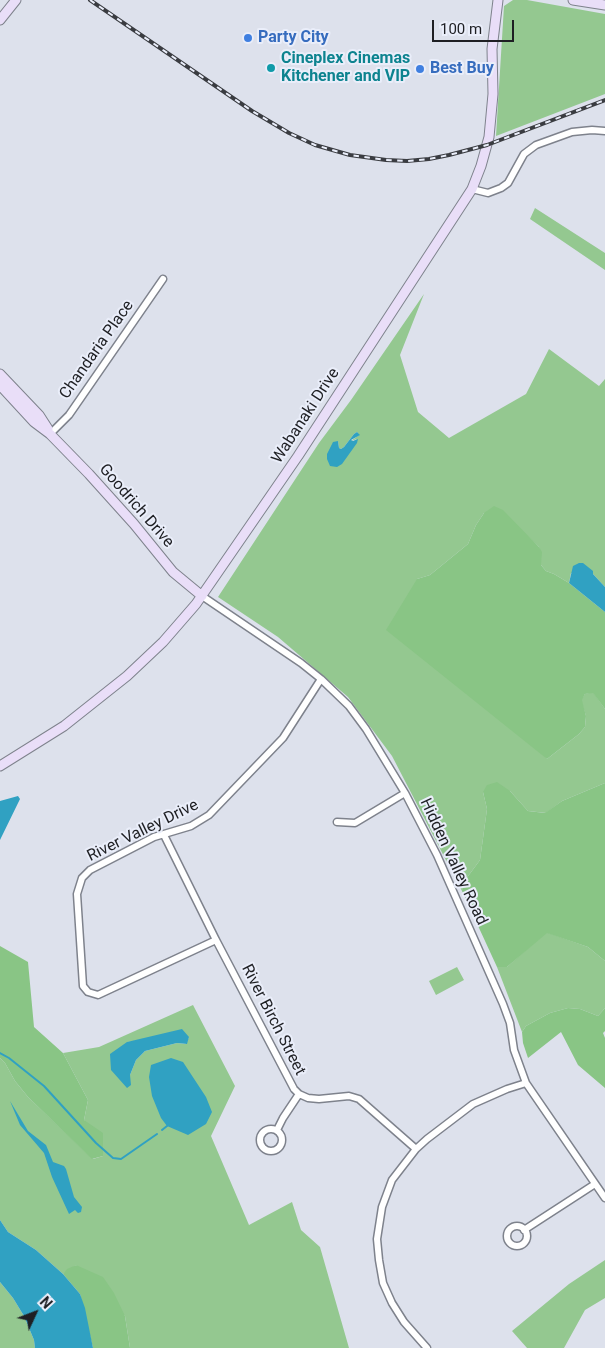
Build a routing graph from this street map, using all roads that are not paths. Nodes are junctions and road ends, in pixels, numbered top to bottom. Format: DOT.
graph roads {
  1 [pos="16,0"];
  2 [pos="498,0"];
  3 [pos="573,0"];
  4 [pos="605,4"];
  5 [pos="0,20"];
  6 [pos="605,131"];
  7 [pos="472,189"];
  8 [pos="163,280"];
  9 [pos="0,374"];
  10 [pos="0,385"];
  11 [pos="50,434"];
  12 [pos="202,596"];
  13 [pos="321,679"];
  14 [pos="0,766"];
  15 [pos="405,793"];
  16 [pos="337,822"];
  17 [pos="164,835"];
  18 [pos="216,940"];
  19 [pos="526,1083"];
  20 [pos="299,1094"];
  21 [pos="277,1130"];
  22 [pos="416,1149"];
  23 [pos="594,1184"];
  24 [pos="605,1198"];
  25 [pos="524,1230"];
  26 [pos="427,1348"];
  1 -- 5 [label="street"];
  2 -- 7 [label="street, Wabanaki Drive"];
  3 -- 4 [label="street"];
  6 -- 7 [label="street"];
  7 -- 12 [label="street, Wabanaki Drive"];
  8 -- 11 [label="street, Chandaria Place"];
  9 -- 11 [label="street, Goodrich Drive"];
  10 -- 11 [label="street, Goodrich Drive"];
  11 -- 12 [label="street, Goodrich Drive"];
  12 -- 13 [label="street, Hidden Valley Road"];
  12 -- 14 [label="street, Wabanaki Drive"];
  13 -- 15 [label="street, Hidden Valley Road"];
  13 -- 17 [label="street, River Valley Drive"];
  15 -- 16 [label="street"];
  15 -- 19 [label="street, Hidden Valley Road"];
  17 -- 18 [label="street, River Birch Street"];
  17 -- 18 [label="street, River Valley Drive"];
  18 -- 20 [label="street, River Birch Street"];
  19 -- 22 [label="street"];
  19 -- 23 [label="street, Hidden Valley Road"];
  20 -- 21 [label="street"];
  20 -- 22 [label="street, River Birch Street"];
  22 -- 26 [label="street"];
  23 -- 24 [label="street, Hidden Valley Road"];
  23 -- 25 [label="street"];
}
